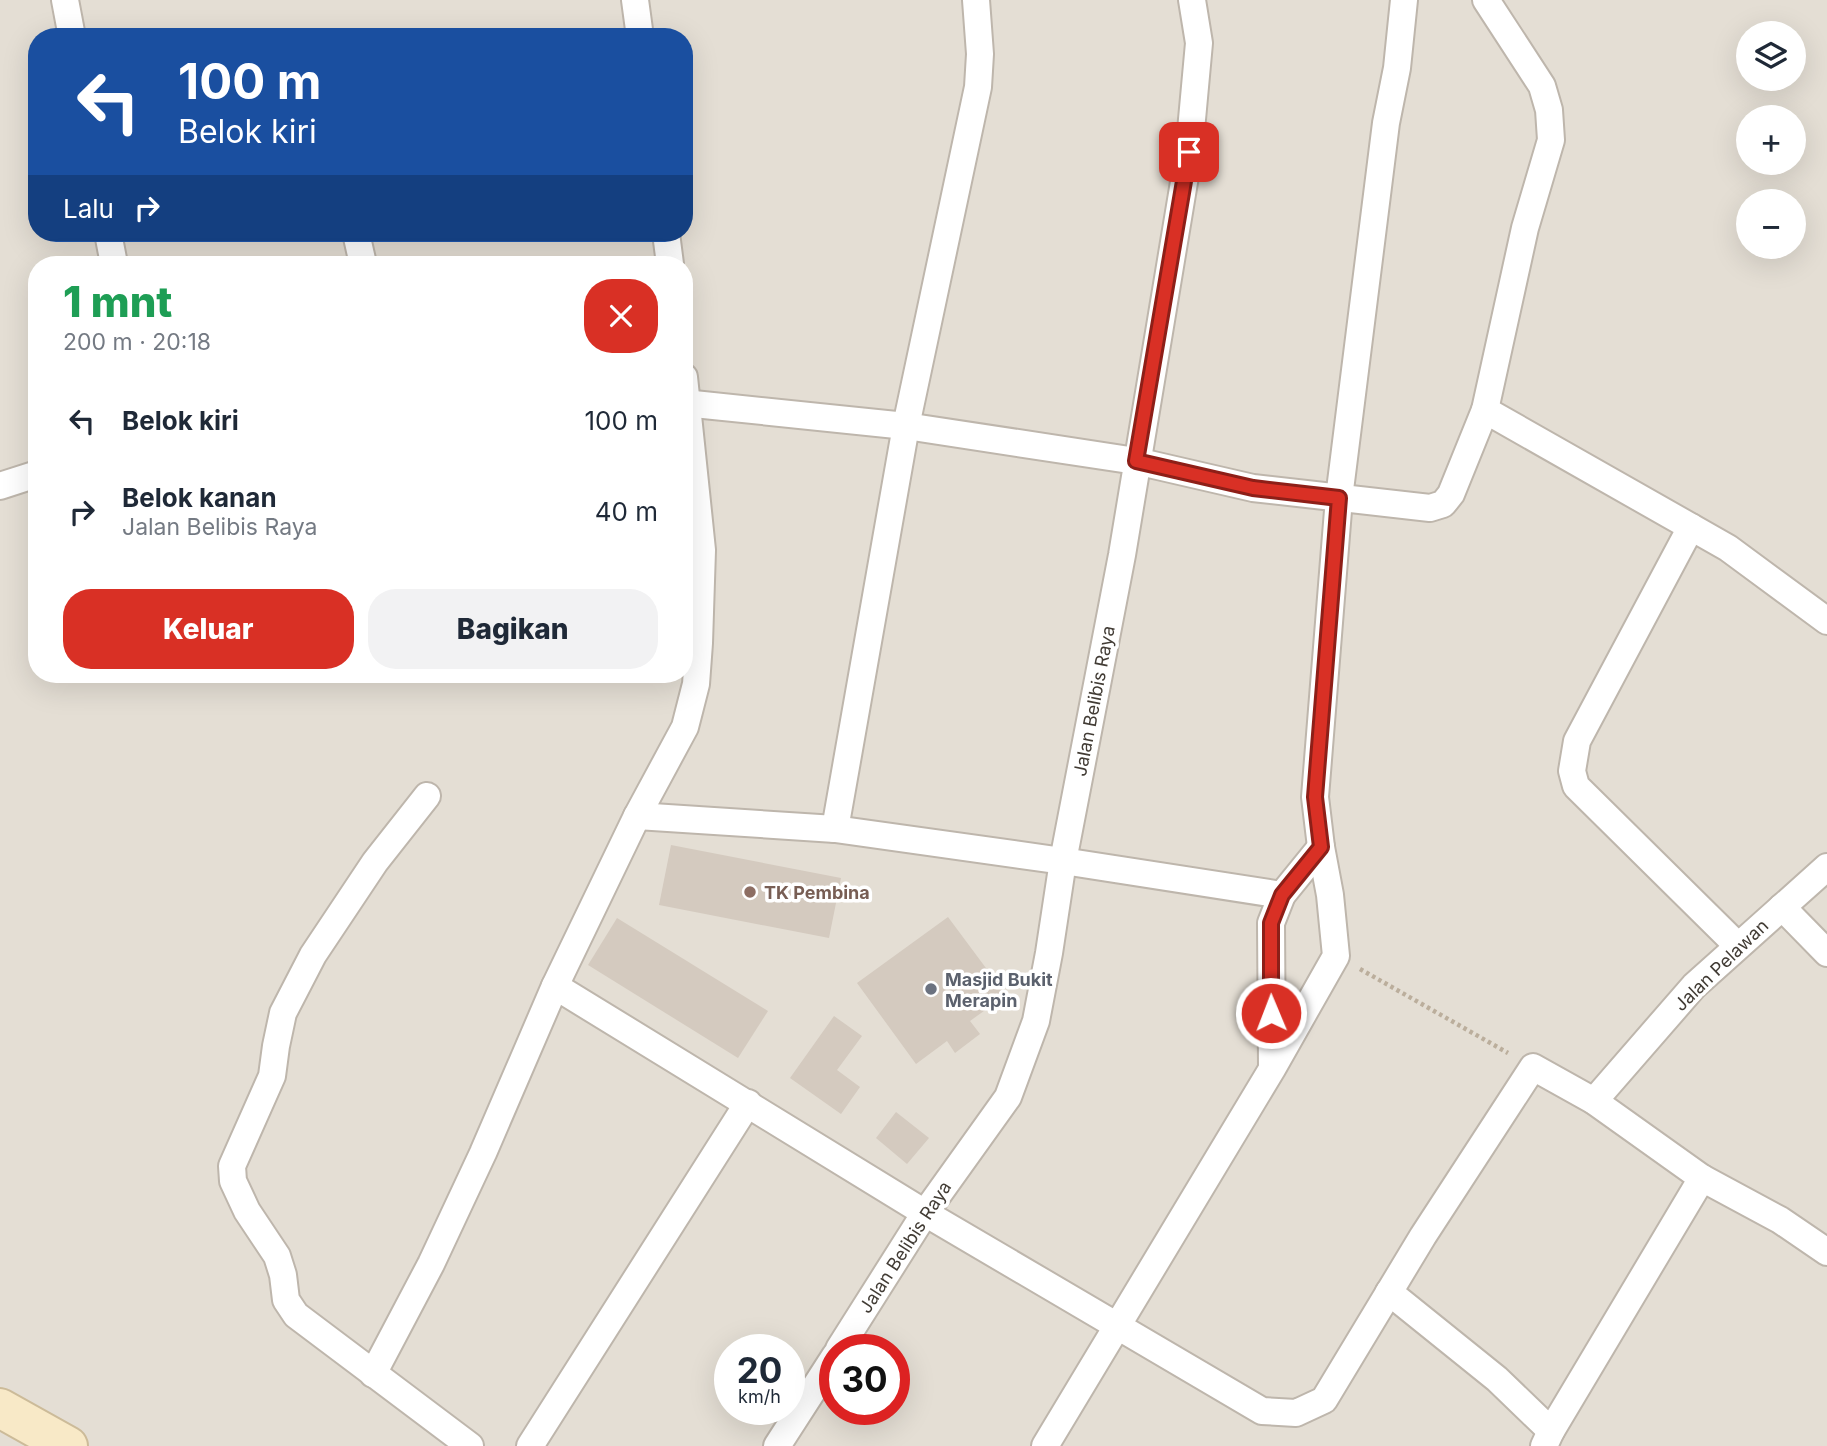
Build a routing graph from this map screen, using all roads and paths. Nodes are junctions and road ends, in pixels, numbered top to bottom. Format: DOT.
graph roads {
  1 [pos="65,0"];
  2 [pos="635,0"];
  3 [pos="976,0"];
  4 [pos="1192,0"];
  5 [pos="1404,0"];
  6 [pos="1486,0"];
  7 [pos="70,28"];
  8 [pos="639,28"];
  9 [pos="693,404"];
  10 [pos="1485,410"];
  11 [pos="906,426"];
  12 [pos="1136,461"];
  13 [pos="693,467"];
  14 [pos="28,477"];
  15 [pos="0,486"];
  16 [pos="1339,498"];
  17 [pos="1691,527"];
  18 [pos="1827,621"];
  19 [pos="427,796"];
  20 [pos="637,816"];
  21 [pos="835,829"];
  22 [pos="1321,847"];
  23 [pos="1063,861"];
  24 [pos="1827,867"];
  25 [pos="1282,895"];
  26 [pos="1782,907"];
  27 [pos="1738,946"];
  28 [pos="1827,953"];
  29 [pos="1336,956"];
  30 [pos="555,986"];
  31 [pos="1533,1067"];
  32 [pos="1272,1069"];
  33 [pos="1594,1101"];
  34 [pos="748,1103"];
  35 [pos="1702,1178"];
  36 [pos="925,1213"];
  37 [pos="1827,1252"];
  38 [pos="1389,1292"];
  39 [pos="1118,1325"];
  40 [pos="848,1334"];
  41 [pos="373,1374"];
  42 [pos="819,1381"];
  43 [pos="0,1408"];
  44 [pos="1547,1438"];
  45 [pos="58,1443"];
  46 [pos="470,1446"];
  47 [pos="530,1446"];
  48 [pos="777,1446"];
  49 [pos="1045,1446"];
  1 -- 7 [label="street"];
  2 -- 8 [label="street"];
  3 -- 11 [label="street"];
  4 -- 12 [label="street, Jalan Belibis Raya"];
  5 -- 16 [label="street"];
  6 -- 10 [label="street"];
  9 -- 11 [label="street"];
  10 -- 16 [label="street"];
  10 -- 17 [label="street"];
  11 -- 12 [label="street"];
  11 -- 21 [label="street"];
  12 -- 16 [label="street"];
  12 -- 23 [label="street, Jalan Belibis Raya"];
  13 -- 20 [label="street"];
  14 -- 15 [label="street"];
  16 -- 22 [label="street"];
  17 -- 18 [label="street"];
  17 -- 27 [label="street"];
  19 -- 41 [label="street"];
  20 -- 21 [label="street"];
  20 -- 30 [label="street"];
  21 -- 23 [label="street"];
  22 -- 25 [label="street"];
  22 -- 29 [label="street"];
  23 -- 25 [label="street"];
  23 -- 36 [label="street, Jalan Belibis Raya"];
  24 -- 26 [label="street, Jalan Pelawan"];
  25 -- 32 [label="street"];
  26 -- 27 [label="street, Jalan Pelawan"];
  26 -- 28 [label="street"];
  27 -- 33 [label="street, Jalan Pelawan"];
  29 -- 31 [label="path"];
  29 -- 32 [label="street"];
  30 -- 34 [label="street"];
  30 -- 41 [label="street"];
  31 -- 33 [label="street"];
  31 -- 38 [label="street"];
  32 -- 39 [label="street"];
  33 -- 35 [label="street"];
  34 -- 36 [label="street"];
  34 -- 47 [label="street"];
  35 -- 37 [label="street"];
  35 -- 44 [label="street"];
  36 -- 39 [label="street"];
  36 -- 40 [label="street, Jalan Belibis Raya"];
  38 -- 39 [label="street"];
  38 -- 44 [label="street"];
  39 -- 49 [label="street"];
  41 -- 46 [label="street"];
  42 -- 48 [label="street"];
  43 -- 45 [label="main road"];
}
